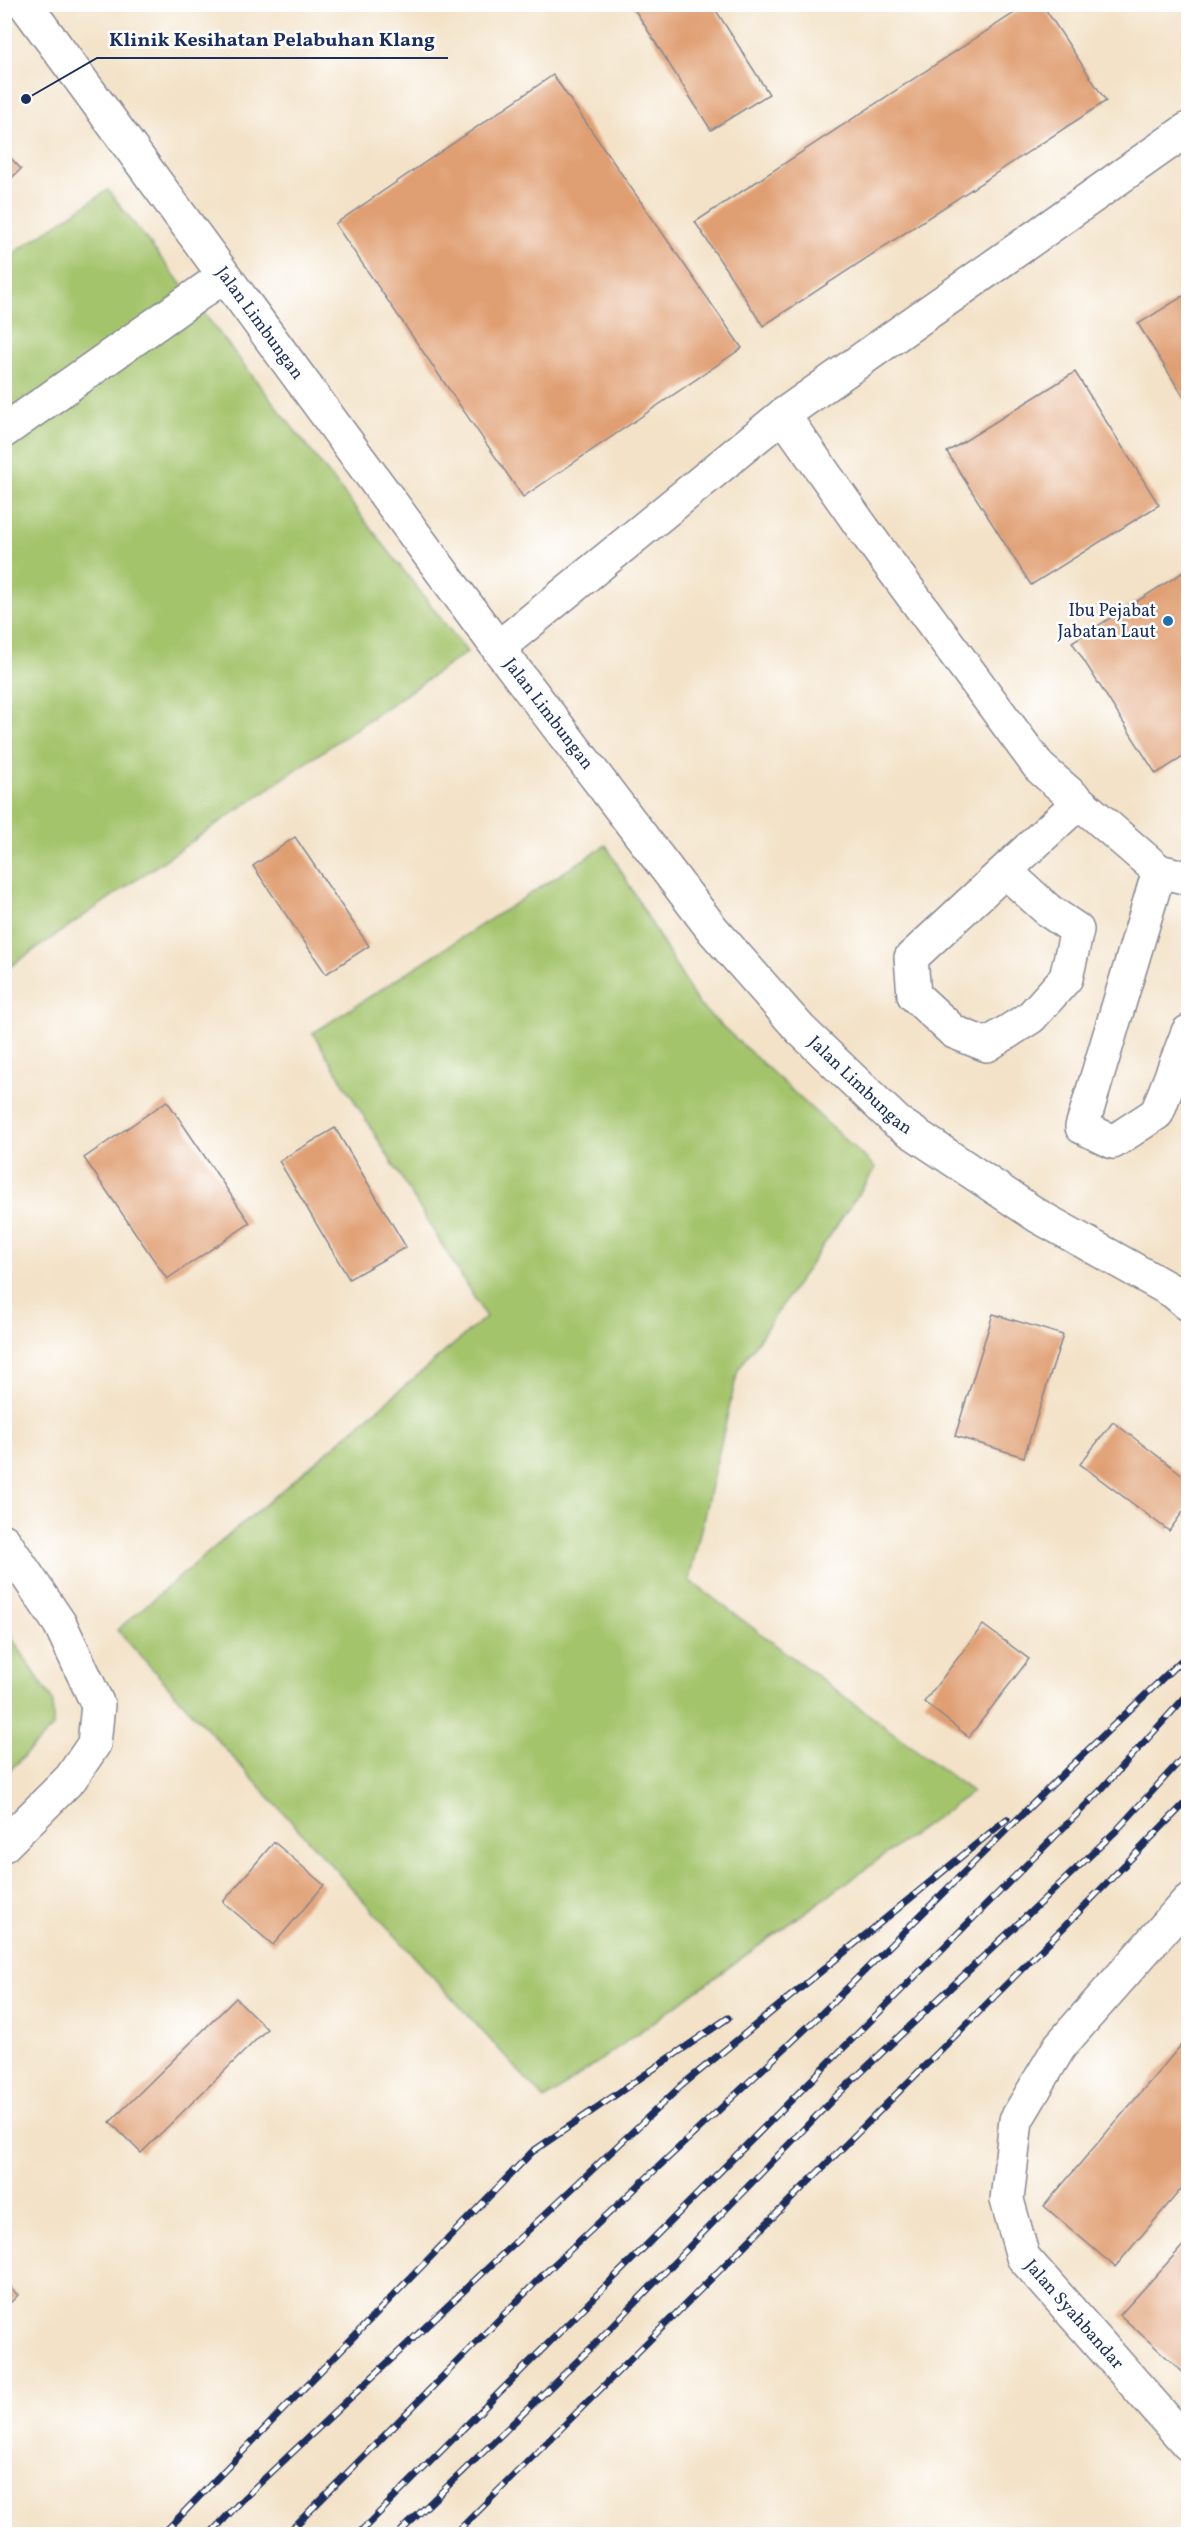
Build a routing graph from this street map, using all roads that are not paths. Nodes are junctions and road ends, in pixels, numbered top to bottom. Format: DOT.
graph roads {
  1 [pos="25,4"];
  2 [pos="1188,129"];
  3 [pos="225,276"];
  4 [pos="783,415"];
  5 [pos="4,431"];
  6 [pos="498,648"];
  7 [pos="1079,802"];
  8 [pos="1005,871"];
  9 [pos="1174,875"];
  10 [pos="1188,1032"];
  11 [pos="1184,1289"];
  12 [pos="4,1541"];
  13 [pos="4,1845"];
  14 [pos="1188,1901"];
  15 [pos="1188,2444"];
  1 -- 3 [label="street, Jalan Limbungan"];
  2 -- 4 [label="street"];
  3 -- 5 [label="street"];
  3 -- 6 [label="street, Jalan Limbungan"];
  4 -- 6 [label="street"];
  4 -- 7 [label="street"];
  6 -- 11 [label="street, Jalan Limbungan"];
  7 -- 8 [label="street"];
  7 -- 9 [label="street"];
  8 -- 8 [label="street"];
  9 -- 10 [label="street"];
  12 -- 13 [label="street"];
  14 -- 15 [label="street, Jalan Syahbandar"];
}
